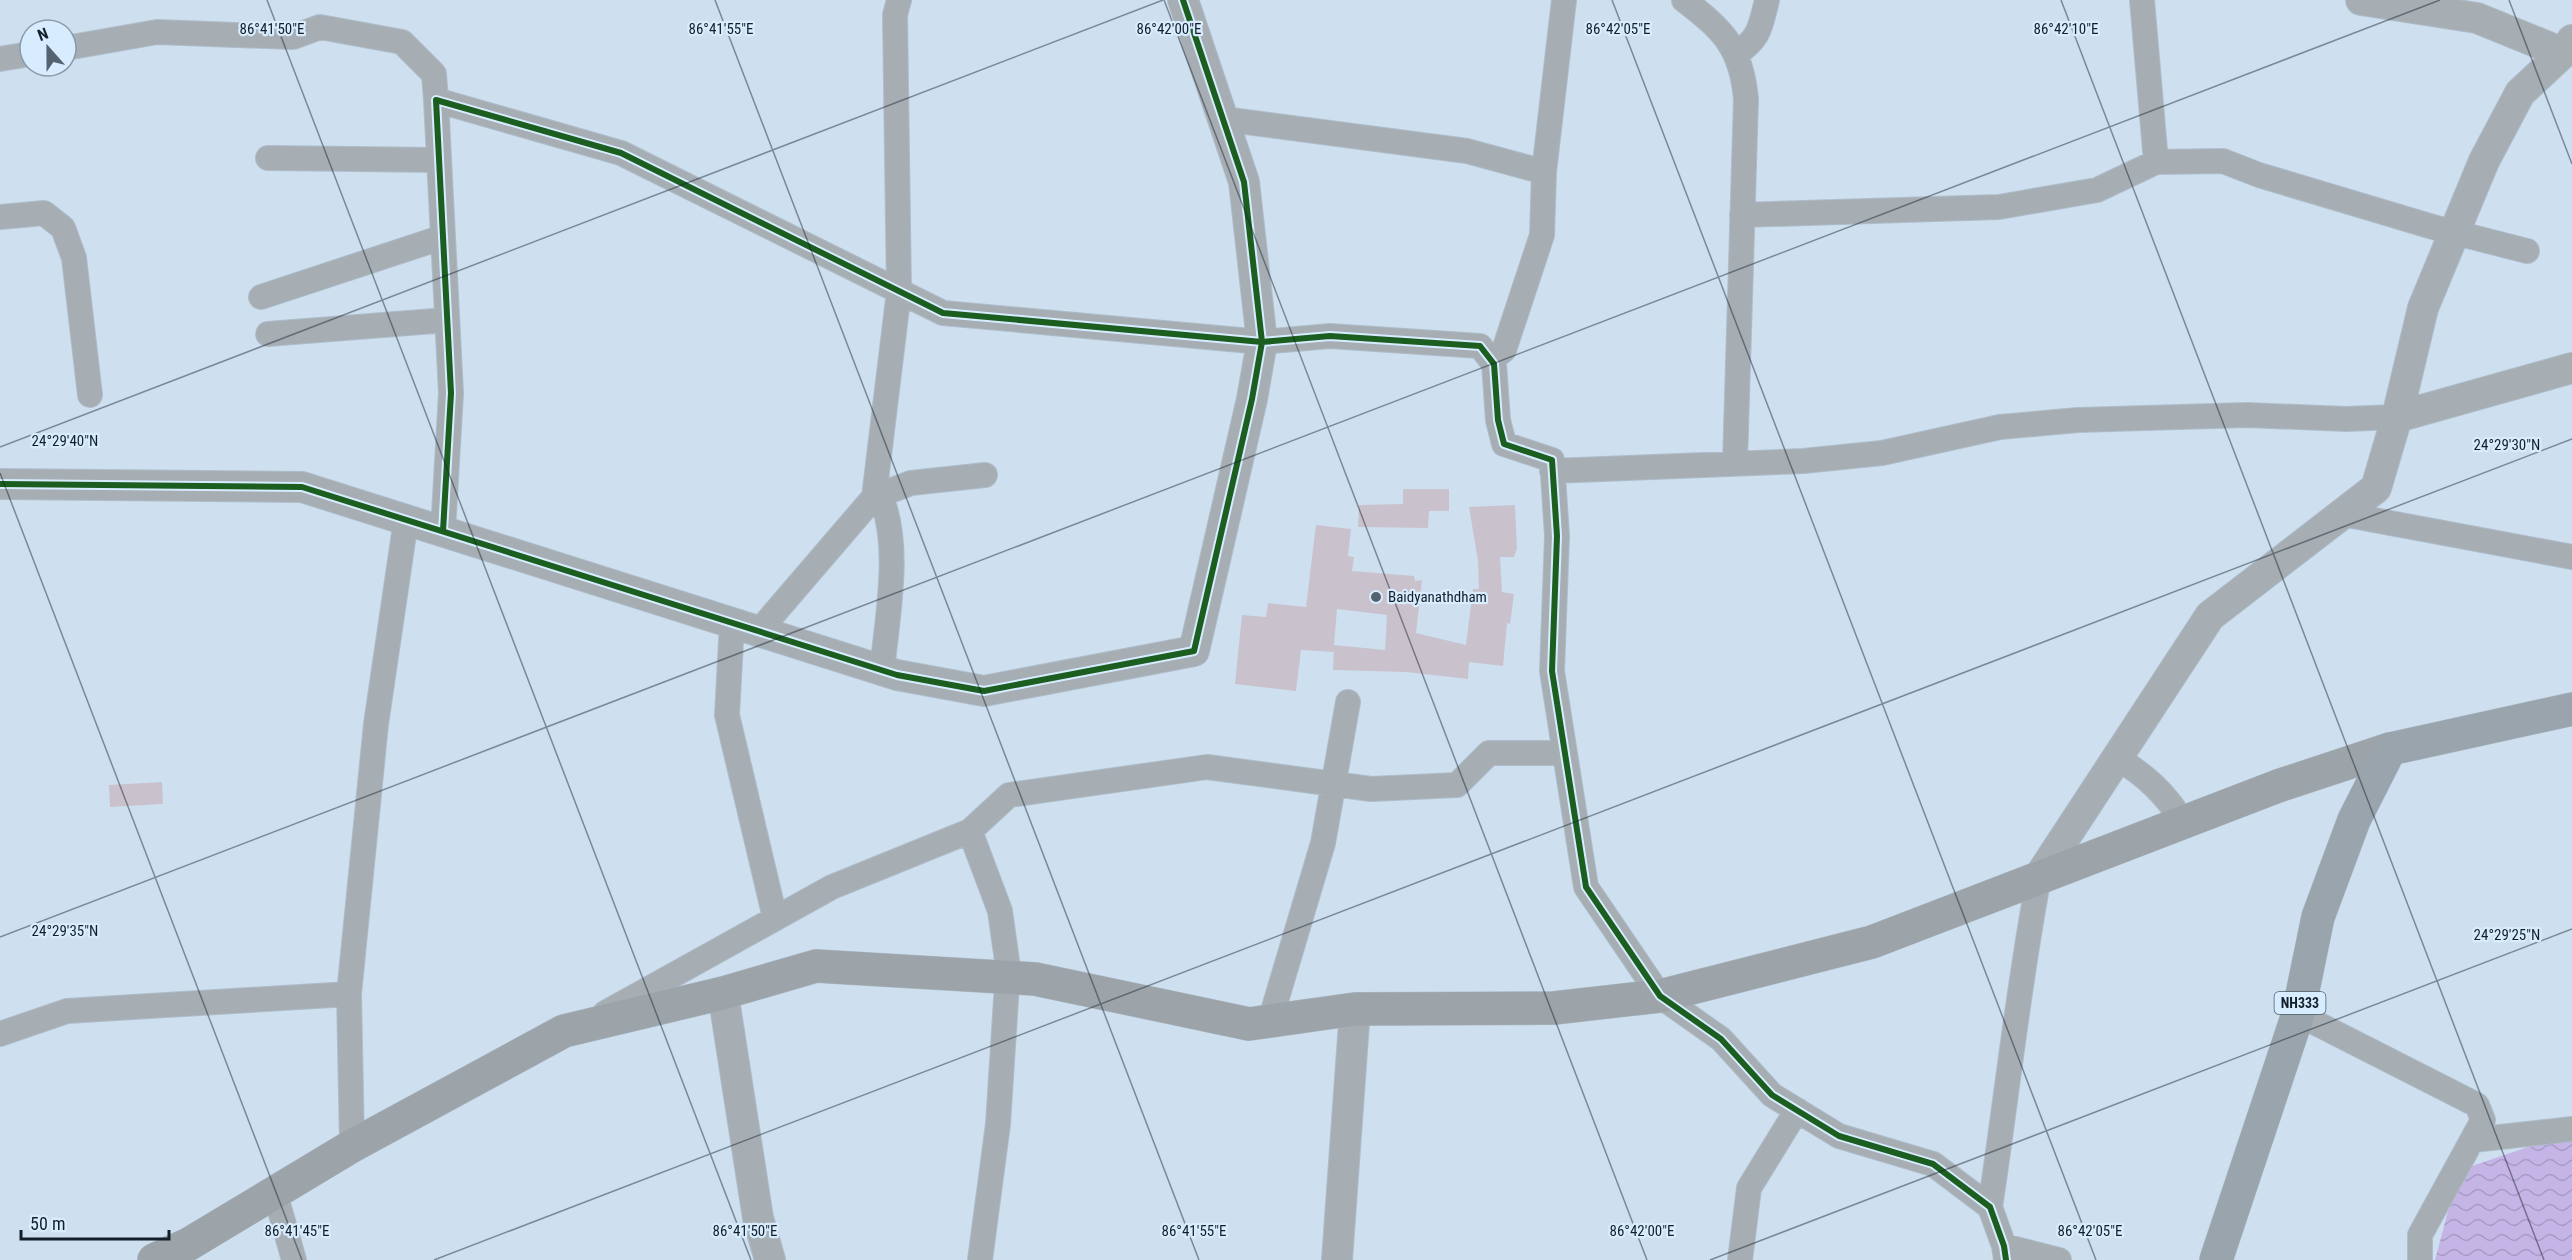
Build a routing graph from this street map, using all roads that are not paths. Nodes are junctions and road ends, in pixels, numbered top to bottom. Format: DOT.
graph roads {
  1 [pos="900,0"];
  2 [pos="1184,0"];
  3 [pos="1564,0"];
  4 [pos="1684,0"];
  5 [pos="1767,0"];
  6 [pos="2142,0"];
  7 [pos="2361,0"];
  8 [pos="78,46"];
  9 [pos="2569,49"];
  10 [pos="1736,54"];
  11 [pos="18,56"];
  12 [pos="0,59"];
  13 [pos="436,100"];
  14 [pos="1223,119"];
  15 [pos="268,158"];
  16 [pos="439,160"];
  17 [pos="2156,162"];
  18 [pos="1544,172"];
  19 [pos="1743,215"];
  20 [pos="0,217"];
  21 [pos="2454,232"];
  22 [pos="443,237"];
  23 [pos="2527,251"];
  24 [pos="899,291"];
  25 [pos="261,297"];
  26 [pos="447,320"];
  27 [pos="268,334"];
  28 [pos="1262,342"];
  29 [pos="1491,360"];
  30 [pos="2572,368"];
  31 [pos="90,394"];
  32 [pos="2397,417"];
  33 [pos="1735,464"];
  34 [pos="1552,471"];
  35 [pos="985,475"];
  36 [pos="0,484"];
  37 [pos="874,497"];
  38 [pos="2342,514"];
  39 [pos="406,520"];
  40 [pos="443,531"];
  41 [pos="2572,557"];
  42 [pos="746,627"];
  43 [pos="882,670"];
  44 [pos="1348,702"];
  45 [pos="2572,709"];
  46 [pos="2390,749"];
  47 [pos="1564,753"];
  48 [pos="2116,758"];
  49 [pos="1335,784"];
  50 [pos="2183,822"];
  51 [pos="970,831"];
  52 [pos="2039,877"];
  53 [pos="775,918"];
  54 [pos="1007,978"];
  55 [pos="723,993"];
  56 [pos="349,994"];
  57 [pos="1660,996"];
  58 [pos="1356,1009"];
  59 [pos="2298,1014"];
  60 [pos="1270,1021"];
  61 [pos="582,1026"];
  62 [pos="0,1034"];
  63 [pos="1797,1110"];
  64 [pos="2572,1129"];
  65 [pos="2473,1140"];
  66 [pos="352,1146"];
  67 [pos="274,1193"];
  68 [pos="1990,1207"];
  69 [pos="2005,1253"];
  70 [pos="154,1260"];
  71 [pos="294,1260"];
  72 [pos="771,1260"];
  73 [pos="980,1260"];
  74 [pos="1337,1260"];
  75 [pos="1740,1260"];
  76 [pos="2059,1260"];
  77 [pos="2216,1260"];
  78 [pos="2420,1260"];
  1 -- 24 [label="street"];
  2 -- 14 [label="street"];
  3 -- 18 [label="street"];
  4 -- 10 [label="street"];
  5 -- 10 [label="street"];
  6 -- 17 [label="street"];
  7 -- 9 [label="street"];
  8 -- 13 [label="street"];
  9 -- 21 [label="street"];
  10 -- 19 [label="street"];
  11 -- 12 [label="street"];
  13 -- 16 [label="street"];
  13 -- 24 [label="street"];
  14 -- 18 [label="street"];
  14 -- 28 [label="street"];
  15 -- 16 [label="street"];
  16 -- 22 [label="street"];
  17 -- 19 [label="street"];
  17 -- 21 [label="street"];
  18 -- 29 [label="street"];
  19 -- 33 [label="street"];
  20 -- 31 [label="street"];
  21 -- 23 [label="street"];
  21 -- 32 [label="street"];
  22 -- 25 [label="street"];
  22 -- 26 [label="street"];
  24 -- 28 [label="street"];
  24 -- 37 [label="street"];
  26 -- 27 [label="street"];
  26 -- 40 [label="street"];
  28 -- 29 [label="street"];
  28 -- 43 [label="street"];
  29 -- 34 [label="street"];
  30 -- 32 [label="street"];
  32 -- 33 [label="street"];
  32 -- 38 [label="street"];
  33 -- 34 [label="street"];
  34 -- 47 [label="street"];
  35 -- 37 [label="street"];
  36 -- 39 [label="street"];
  37 -- 42 [label="street"];
  37 -- 43 [label="street"];
  38 -- 41 [label="street"];
  38 -- 48 [label="street"];
  39 -- 40 [label="street"];
  39 -- 56 [label="street"];
  40 -- 42 [label="street"];
  42 -- 43 [label="street"];
  42 -- 53 [label="street"];
  44 -- 49 [label="street"];
  45 -- 46 [label="highway"];
  46 -- 50 [label="main road"];
  46 -- 59 [label="highway, NH333"];
  47 -- 49 [label="street"];
  47 -- 57 [label="street"];
  48 -- 50 [label="street"];
  48 -- 52 [label="street"];
  49 -- 51 [label="street"];
  49 -- 60 [label="street"];
  50 -- 52 [label="main road"];
  51 -- 53 [label="street"];
  51 -- 54 [label="street"];
  52 -- 57 [label="main road"];
  52 -- 68 [label="street"];
  53 -- 61 [label="street"];
  54 -- 55 [label="main road"];
  54 -- 60 [label="main road"];
  54 -- 73 [label="street"];
  55 -- 61 [label="main road"];
  55 -- 72 [label="street"];
  56 -- 62 [label="street"];
  56 -- 66 [label="street"];
  57 -- 58 [label="main road"];
  57 -- 63 [label="street"];
  58 -- 60 [label="main road"];
  58 -- 74 [label="street"];
  59 -- 65 [label="street"];
  59 -- 77 [label="highway, NH333"];
  61 -- 66 [label="main road"];
  63 -- 68 [label="street"];
  63 -- 75 [label="street"];
  64 -- 65 [label="street"];
  65 -- 78 [label="street"];
  66 -- 67 [label="main road"];
  67 -- 70 [label="main road"];
  67 -- 71 [label="street"];
  68 -- 69 [label="street"];
  69 -- 76 [label="street"];
}
